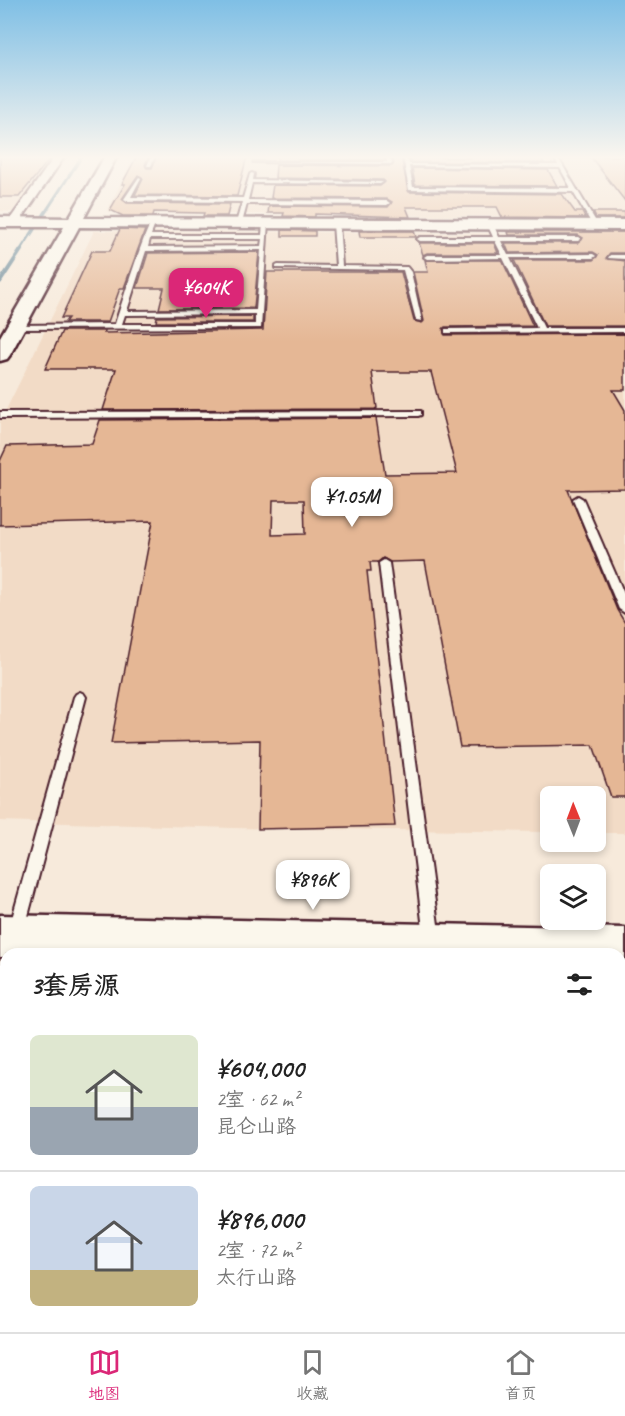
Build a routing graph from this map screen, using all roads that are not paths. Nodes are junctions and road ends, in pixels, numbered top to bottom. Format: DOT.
graph roads {
  1 [pos="77,218"];
  2 [pos="240,218"];
  3 [pos="591,218"];
  4 [pos="7,222"];
  5 [pos="75,222"];
  6 [pos="239,223"];
  7 [pos="336,223"];
  8 [pos="595,225"];
  9 [pos="625,225"];
  10 [pos="150,230"];
  11 [pos="266,230"];
  12 [pos="494,231"];
  13 [pos="420,239"];
  14 [pos="578,239"];
  15 [pos="264,248"];
  16 [pos="143,249"];
  17 [pos="427,256"];
  18 [pos="506,256"];
  19 [pos="593,256"];
  20 [pos="610,257"];
  21 [pos="625,257"];
  22 [pos="278,267"];
  23 [pos="339,267"];
  24 [pos="259,312"];
  25 [pos="122,314"];
  26 [pos="420,320"];
  27 [pos="118,326"];
  28 [pos="16,327"];
  29 [pos="541,330"];
  30 [pos="625,330"];
  31 [pos="448,331"];
  32 [pos="0,355"];
  33 [pos="418,413"];
  34 [pos="0,415"];
  35 [pos="578,499"];
  36 [pos="384,563"];
  37 [pos="625,609"];
  38 [pos="80,697"];
  39 [pos="8,948"];
  40 [pos="433,948"];
  1 -- 5 [label="street"];
  2 -- 6 [label="lane"];
  3 -- 8 [label="lane"];
  4 -- 5 [label="street"];
  5 -- 10 [label="street"];
  5 -- 28 [label="street"];
  6 -- 10 [label="street"];
  6 -- 11 [label="street"];
  7 -- 11 [label="street"];
  7 -- 12 [label="street"];
  7 -- 23 [label="lane"];
  8 -- 9 [label="street"];
  8 -- 12 [label="street"];
  10 -- 11 [label="lane"];
  10 -- 16 [label="lane"];
  11 -- 15 [label="lane"];
  12 -- 13 [label="lane"];
  12 -- 14 [label="lane"];
  12 -- 18 [label="lane"];
  15 -- 16 [label="lane"];
  15 -- 24 [label="lane"];
  16 -- 25 [label="lane"];
  17 -- 18 [label="lane"];
  18 -- 19 [label="lane"];
  18 -- 29 [label="lane"];
  20 -- 21 [label="lane"];
  22 -- 23 [label="lane"];
  23 -- 26 [label="lane"];
  24 -- 25 [label="lane"];
  24 -- 27 [label="lane"];
  25 -- 27 [label="lane"];
  27 -- 28 [label="lane"];
  28 -- 32 [label="street"];
  29 -- 30 [label="lane"];
  29 -- 31 [label="lane"];
  33 -- 34 [label="lane"];
  35 -- 37 [label="lane"];
  36 -- 40 [label="lane"];
  38 -- 39 [label="lane"];
}
